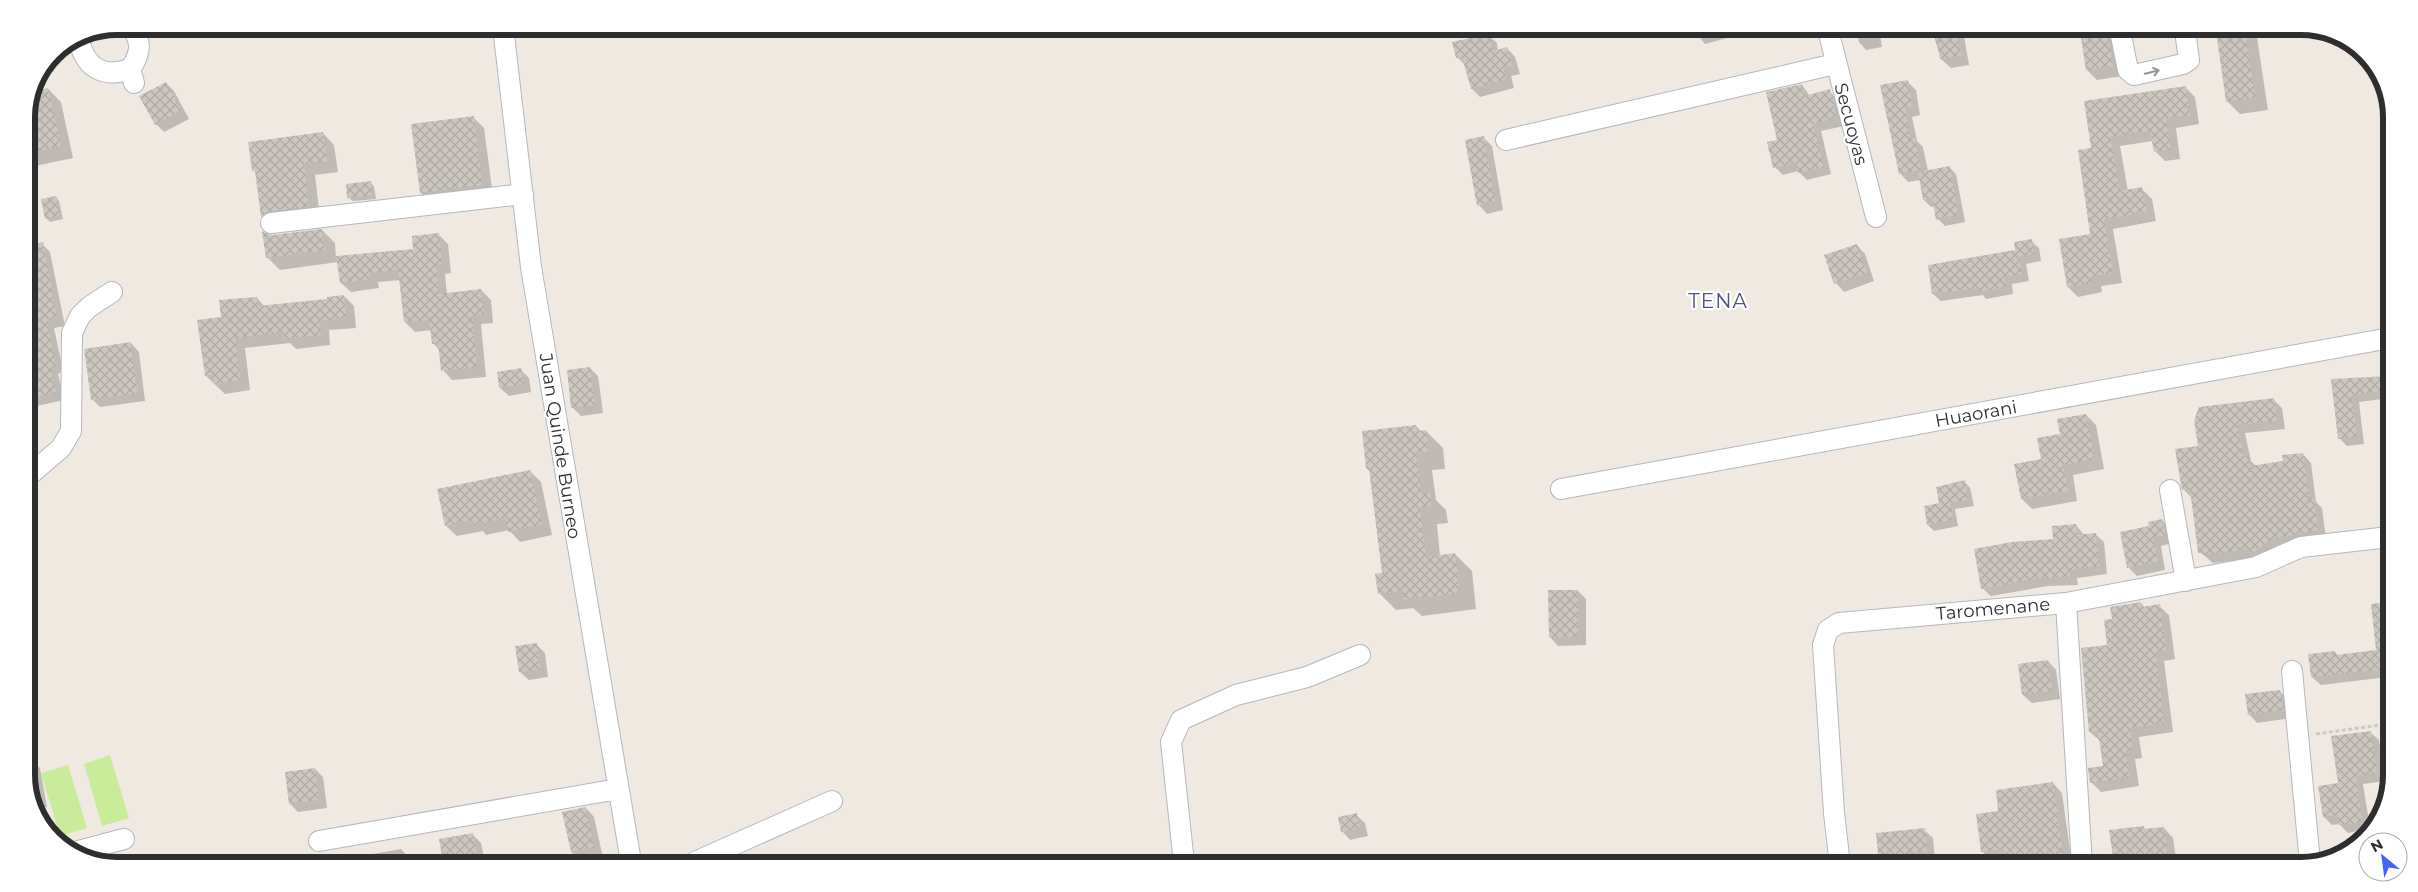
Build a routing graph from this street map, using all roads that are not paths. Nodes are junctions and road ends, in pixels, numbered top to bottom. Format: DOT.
graph roads {
  1 [pos="135,35"];
  2 [pos="504,35"];
  3 [pos="1829,35"];
  4 [pos="2121,35"];
  5 [pos="2186,35"];
  6 [pos="80,44"];
  7 [pos="1835,64"];
  8 [pos="1506,140"];
  9 [pos="523,194"];
  10 [pos="1876,217"];
  11 [pos="271,223"];
  12 [pos="112,292"];
  13 [pos="2383,339"];
  14 [pos="35,470"];
  15 [pos="1561,490"];
  16 [pos="2170,490"];
  17 [pos="2383,537"];
  18 [pos="2186,580"];
  19 [pos="2066,603"];
  20 [pos="1360,655"];
  21 [pos="2292,671"];
  22 [pos="618,789"];
  23 [pos="832,801"];
  24 [pos="124,839"];
  25 [pos="319,841"];
  26 [pos="83,850"];
  27 [pos="2309,856"];
  28 [pos="630,857"];
  29 [pos="706,857"];
  30 [pos="1183,857"];
  31 [pos="1839,857"];
  32 [pos="2082,857"];
  1 -- 6 [label="street"];
  2 -- 9 [label="street, Juan Quinde Burneo"];
  3 -- 7 [label="street, Secuoyas"];
  4 -- 5 [label="street, one-way"];
  7 -- 8 [label="street"];
  7 -- 10 [label="street, Secuoyas"];
  9 -- 11 [label="street"];
  9 -- 22 [label="street, Juan Quinde Burneo"];
  12 -- 14 [label="street"];
  13 -- 15 [label="street, Huaorani"];
  16 -- 18 [label="street"];
  17 -- 18 [label="street, Taromenane"];
  18 -- 19 [label="street, Taromenane"];
  19 -- 31 [label="street, Taromenane"];
  19 -- 32 [label="street"];
  20 -- 30 [label="street"];
  21 -- 27 [label="street"];
  22 -- 25 [label="street"];
  22 -- 28 [label="street, Juan Quinde Burneo"];
  23 -- 29 [label="street"];
  24 -- 26 [label="street"];
}
